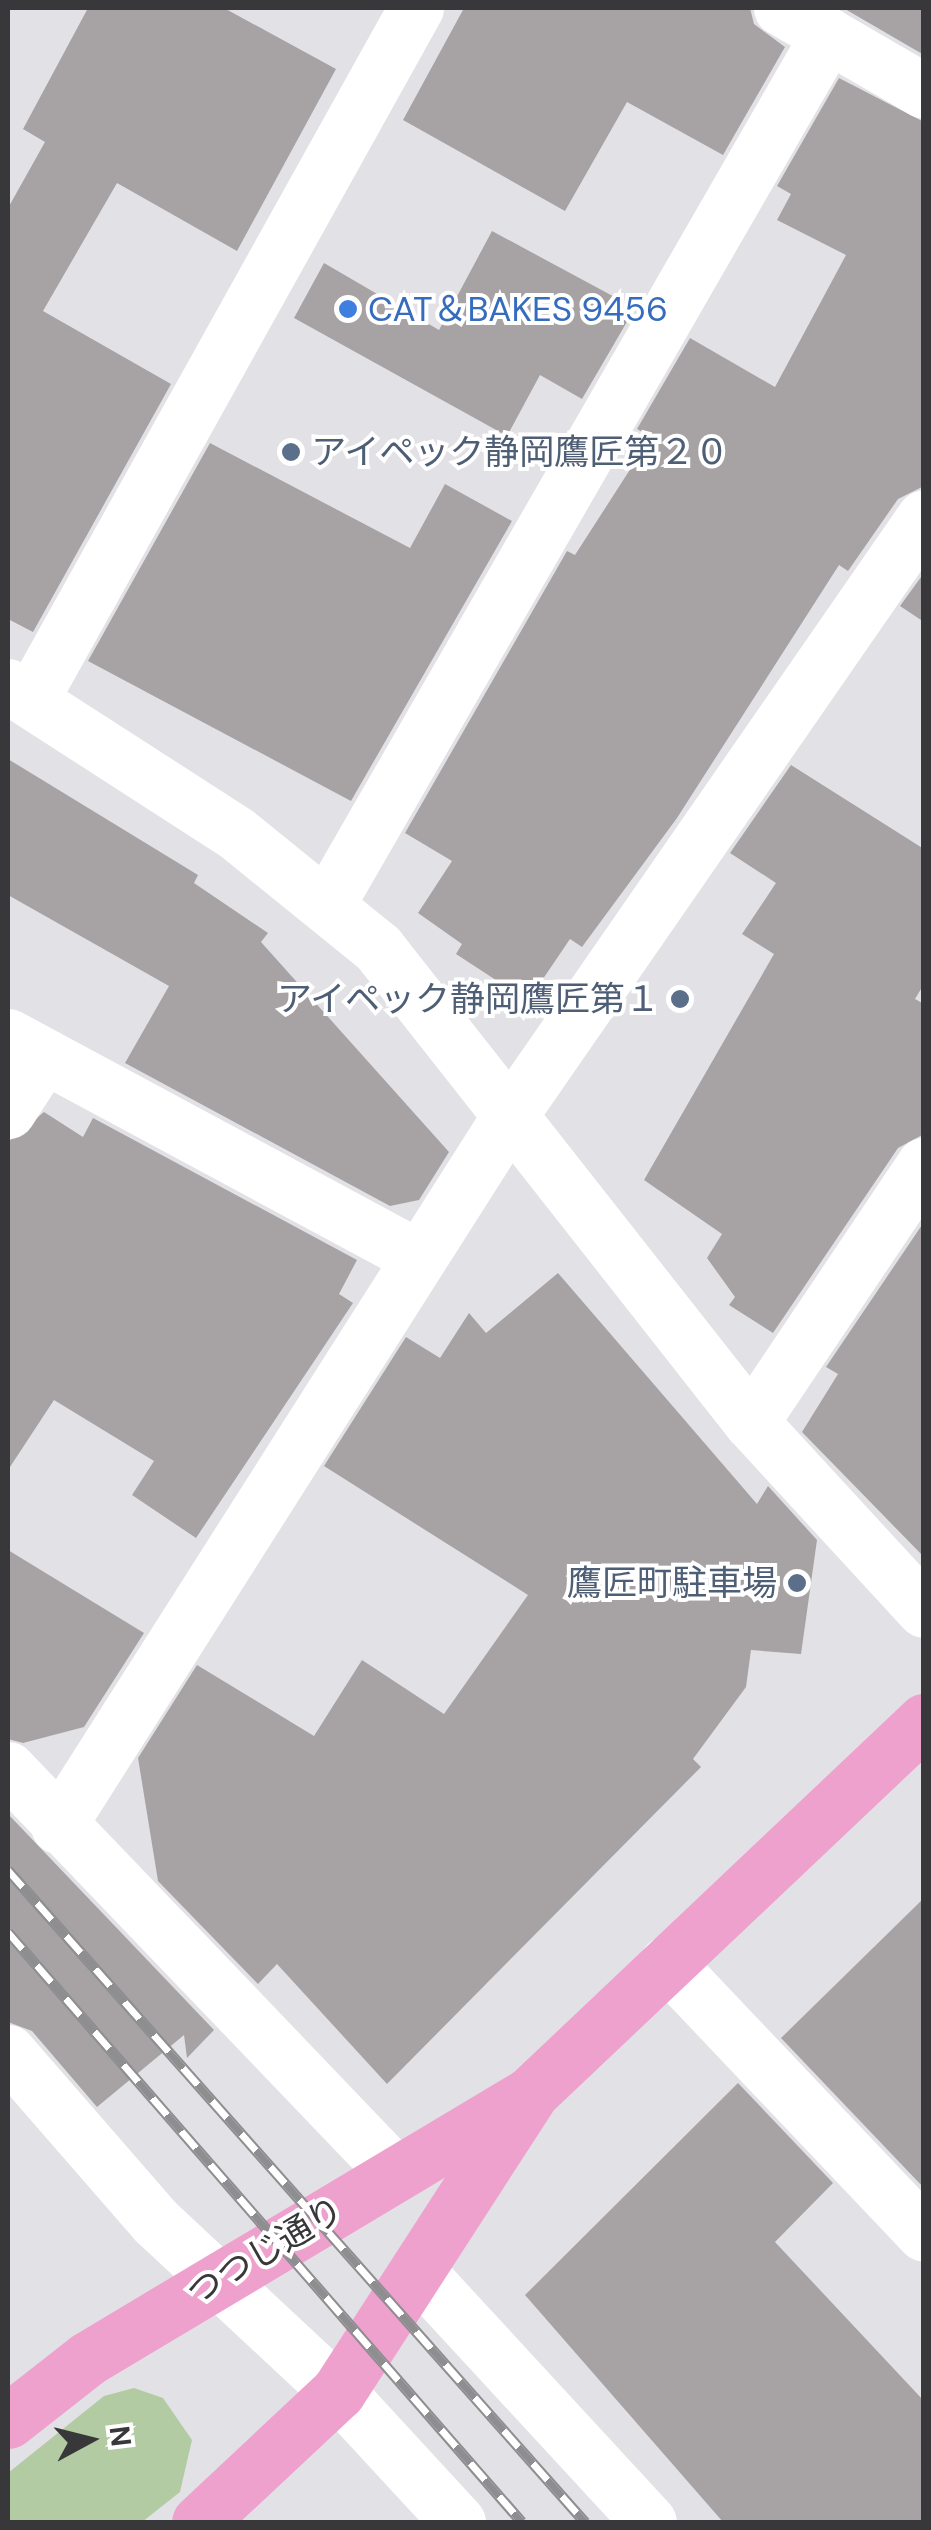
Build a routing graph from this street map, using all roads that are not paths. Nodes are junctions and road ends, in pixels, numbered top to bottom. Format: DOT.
graph roads {
  1 [pos="416,8"];
  2 [pos="781,8"];
  3 [pos="828,35"];
  4 [pos="924,91"];
  5 [pos="924,517"];
  6 [pos="20,693"];
  7 [pos="328,904"];
  8 [pos="25,1046"];
  9 [pos="8,1112"];
  10 [pos="510,1115"];
  11 [pos="924,1164"];
  12 [pos="418,1258"];
  13 [pos="752,1422"];
  14 [pos="924,1610"];
  15 [pos="924,1721"];
  16 [pos="8,1769"];
  17 [pos="58,1826"];
  18 [pos="667,1964"];
  19 [pos="8,2052"];
  20 [pos="530,2094"];
  21 [pos="395,2173"];
  22 [pos="924,2234"];
  23 [pos="420,2275"];
  24 [pos="215,2281"];
  25 [pos="338,2392"];
  26 [pos="8,2421"];
  27 [pos="199,2522"];
  28 [pos="458,2522"];
  29 [pos="649,2522"];
  1 -- 6 [label="street"];
  2 -- 3 [label="street"];
  3 -- 4 [label="street"];
  3 -- 7 [label="street"];
  5 -- 10 [label="street"];
  6 -- 7 [label="street"];
  7 -- 10 [label="street"];
  8 -- 9 [label="street"];
  8 -- 12 [label="street"];
  10 -- 12 [label="street"];
  10 -- 13 [label="street"];
  11 -- 13 [label="street"];
  12 -- 17 [label="street"];
  13 -- 14 [label="street"];
  15 -- 18 [label="main road, つつじ通り"];
  16 -- 17 [label="street"];
  17 -- 21 [label="street"];
  18 -- 20 [label="main road, つつじ通り"];
  18 -- 22 [label="street"];
  19 -- 24 [label="street"];
  20 -- 21 [label="main road, つつじ通り"];
  20 -- 23 [label="main road, つつじ通り"];
  21 -- 24 [label="main road, つつじ通り"];
  23 -- 25 [label="main road, つつじ通り"];
  23 -- 29 [label="street"];
  24 -- 25 [label="street"];
  24 -- 26 [label="main road, つつじ通り"];
  25 -- 27 [label="main road, つつじ通り"];
  25 -- 28 [label="street"];
}
